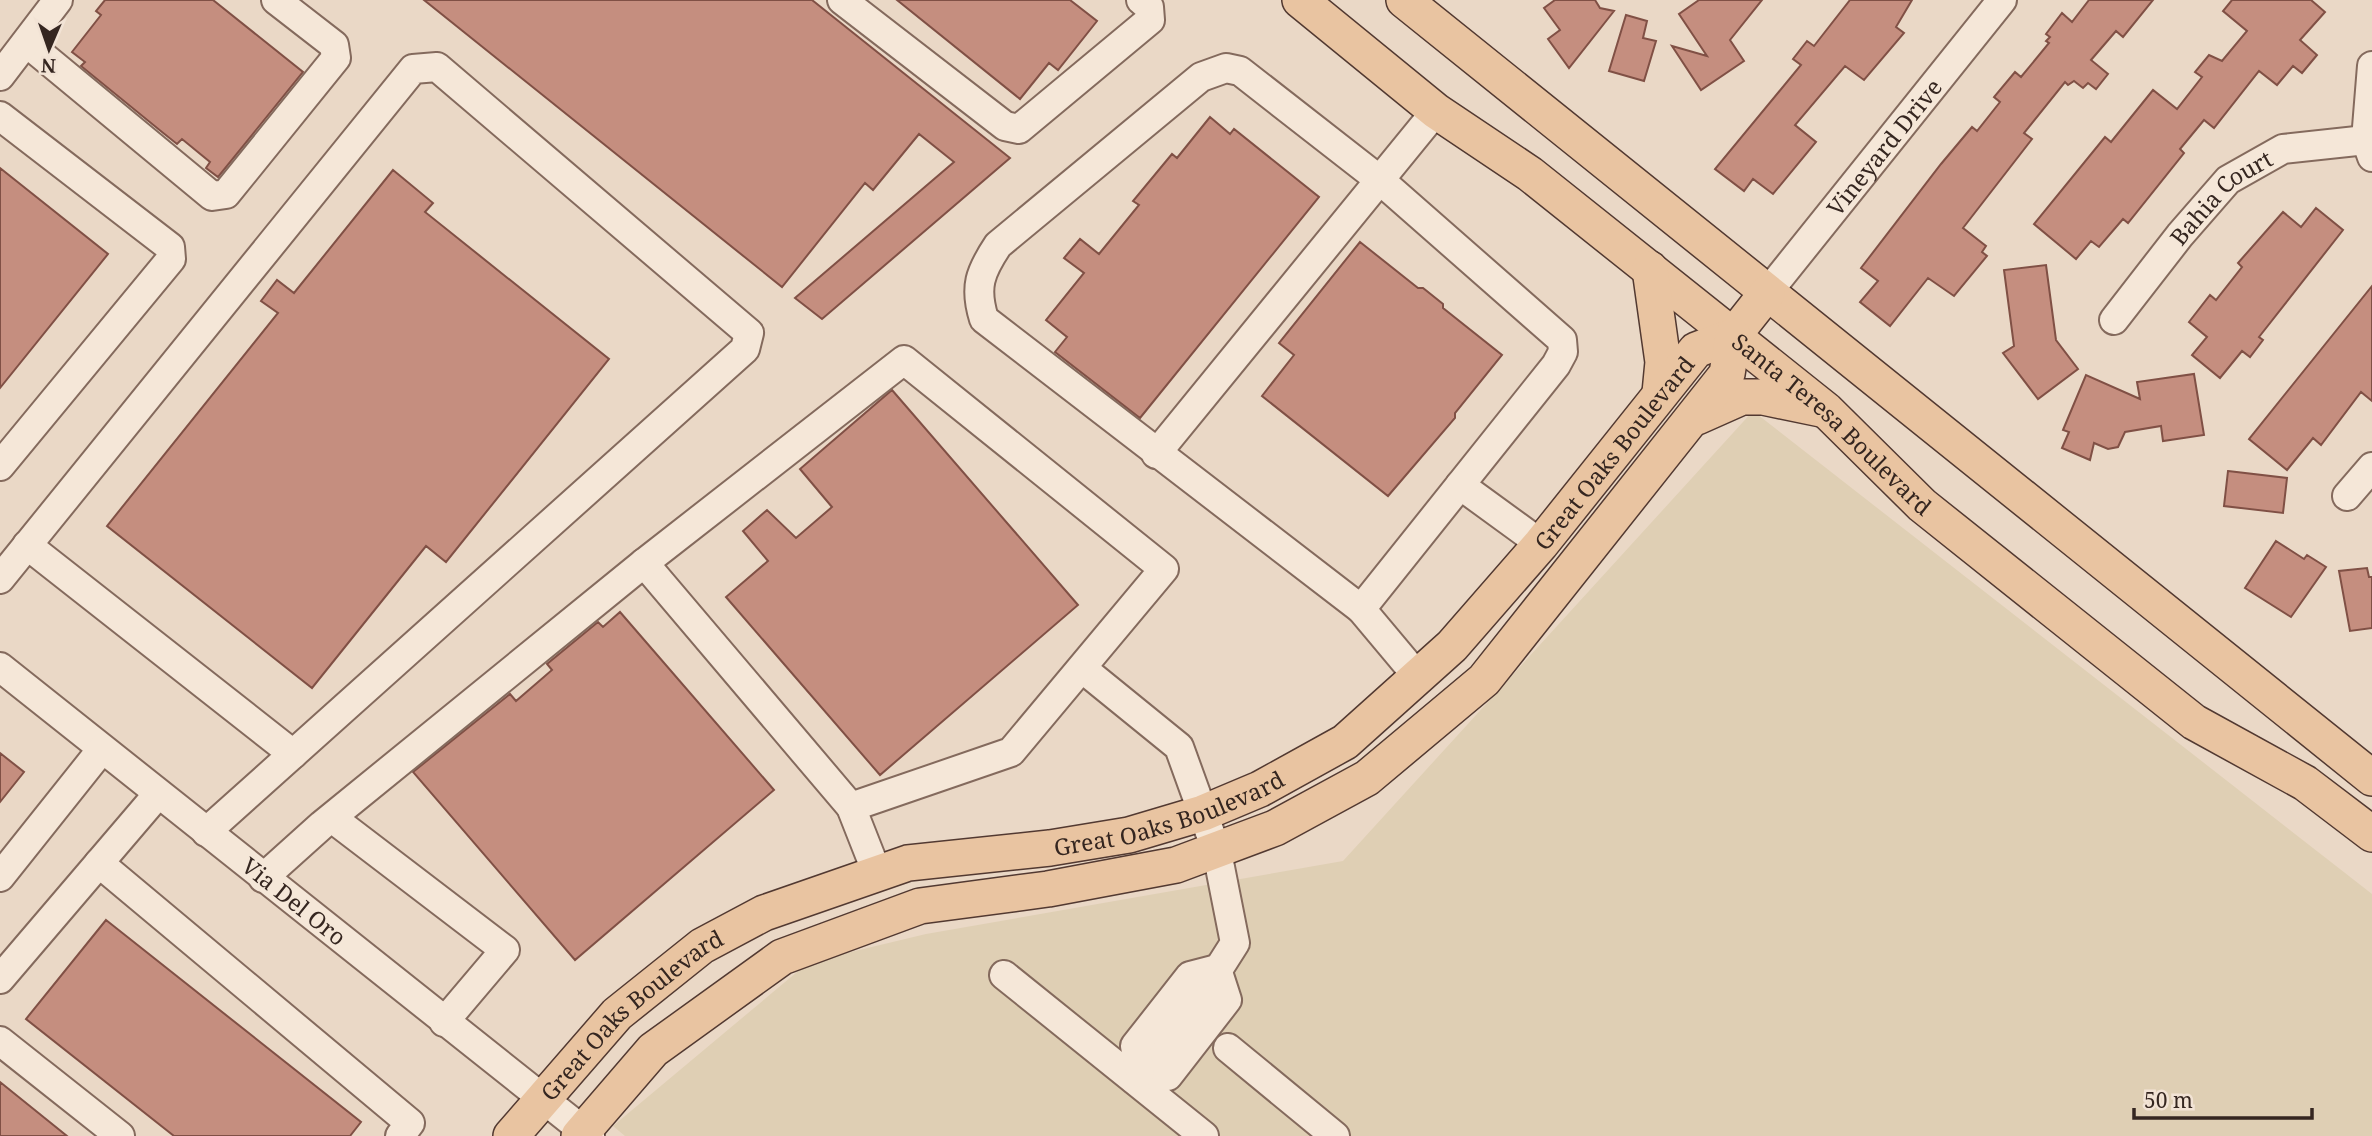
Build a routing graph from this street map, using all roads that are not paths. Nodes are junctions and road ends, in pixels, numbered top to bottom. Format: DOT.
graph roads {
  1 [pos="58,0"];
  2 [pos="276,0"];
  3 [pos="842,0"];
  4 [pos="1300,0"];
  5 [pos="1404,0"];
  6 [pos="2002,0"];
  7 [pos="1149,2"];
  8 [pos="27,43"];
  9 [pos="2372,66"];
  10 [pos="2,68"];
  11 [pos="1436,111"];
  12 [pos="0,116"];
  13 [pos="2369,149"];
  14 [pos="1381,181"];
  15 [pos="1650,269"];
  16 [pos="1767,293"];
  17 [pos="2114,320"];
  18 [pos="1733,336"];
  19 [pos="1660,393"];
  20 [pos="1826,410"];
  21 [pos="1691,420"];
  22 [pos="1156,454"];
  23 [pos="0,466"];
  24 [pos="2372,467"];
  25 [pos="1460,485"];
  26 [pos="2347,496"];
  27 [pos="1541,544"];
  28 [pos="27,545"];
  29 [pos="644,563"];
  30 [pos="0,579"];
  31 [pos="1361,609"];
  32 [pos="0,667"];
  33 [pos="1083,669"];
  34 [pos="1418,677"];
  35 [pos="102,749"];
  36 [pos="293,754"];
  37 [pos="2372,778"];
  38 [pos="158,794"];
  39 [pos="851,807"];
  40 [pos="1203,813"];
  41 [pos="332,818"];
  42 [pos="206,832"];
  43 [pos="2372,834"];
  44 [pos="1217,852"];
  45 [pos="99,863"];
  46 [pos="877,873"];
  47 [pos="0,877"];
  48 [pos="263,878"];
  49 [pos="1217,969"];
  50 [pos="1004,975"];
  51 [pos="0,979"];
  52 [pos="444,1022"];
  53 [pos="0,1041"];
  54 [pos="1228,1048"];
  55 [pos="1138,1076"];
  56 [pos="541,1098"];
  57 [pos="584,1134"];
  58 [pos="120,1136"];
  59 [pos="400,1136"];
  60 [pos="511,1136"];
  61 [pos="1204,1136"];
  62 [pos="1335,1136"];
  1 -- 8 [label="street"];
  2 -- 8 [label="street"];
  3 -- 7 [label="street"];
  4 -- 11 [label="main road, Santa Teresa Boulevard"];
  5 -- 16 [label="main road"];
  6 -- 16 [label="street, Vineyard Drive"];
  8 -- 10 [label="street"];
  9 -- 13 [label="street"];
  11 -- 14 [label="street"];
  11 -- 15 [label="main road, Santa Teresa Boulevard"];
  12 -- 23 [label="street"];
  13 -- 17 [label="street, Bahia Court"];
  14 -- 22 [label="street"];
  14 -- 22 [label="street"];
  14 -- 25 [label="street"];
  15 -- 18 [label="main road, Santa Teresa Boulevard"];
  15 -- 19 [label="main road"];
  16 -- 18 [label="main road, Great Oaks Boulevard"];
  16 -- 37 [label="main road"];
  18 -- 19 [label="main road, Great Oaks Boulevard"];
  18 -- 20 [label="main road, Santa Teresa Boulevard"];
  18 -- 21 [label="main road, Great Oaks Boulevard"];
  19 -- 27 [label="main road, Great Oaks Boulevard"];
  20 -- 21 [label="main road"];
  20 -- 43 [label="main road, Santa Teresa Boulevard"];
  21 -- 44 [label="main road, Great Oaks Boulevard"];
  22 -- 31 [label="street"];
  24 -- 26 [label="street"];
  25 -- 27 [label="street"];
  25 -- 31 [label="street"];
  27 -- 34 [label="main road, Great Oaks Boulevard"];
  28 -- 30 [label="street"];
  28 -- 36 [label="street"];
  28 -- 36 [label="street"];
  29 -- 33 [label="street"];
  29 -- 39 [label="street"];
  29 -- 41 [label="street"];
  31 -- 34 [label="street"];
  32 -- 35 [label="street, Via Del Oro"];
  33 -- 39 [label="street"];
  33 -- 40 [label="street"];
  34 -- 40 [label="main road, Great Oaks Boulevard"];
  35 -- 38 [label="street, Via Del Oro"];
  35 -- 47 [label="street"];
  36 -- 42 [label="street"];
  38 -- 42 [label="street, Via Del Oro"];
  38 -- 45 [label="street"];
  39 -- 46 [label="street"];
  40 -- 44 [label="street"];
  40 -- 46 [label="main road, Great Oaks Boulevard"];
  41 -- 48 [label="street"];
  41 -- 52 [label="street"];
  42 -- 48 [label="street, Via Del Oro"];
  44 -- 49 [label="street"];
  44 -- 57 [label="main road, Great Oaks Boulevard"];
  45 -- 51 [label="street"];
  45 -- 59 [label="street"];
  46 -- 56 [label="main road, Great Oaks Boulevard"];
  48 -- 52 [label="street, Via Del Oro"];
  49 -- 55 [label="street"];
  49 -- 55 [label="street"];
  50 -- 55 [label="street"];
  52 -- 56 [label="street, Via Del Oro"];
  53 -- 58 [label="street"];
  54 -- 62 [label="street"];
  55 -- 61 [label="street"];
  56 -- 57 [label="street, Via Del Oro"];
  56 -- 60 [label="main road, Great Oaks Boulevard"];
}
